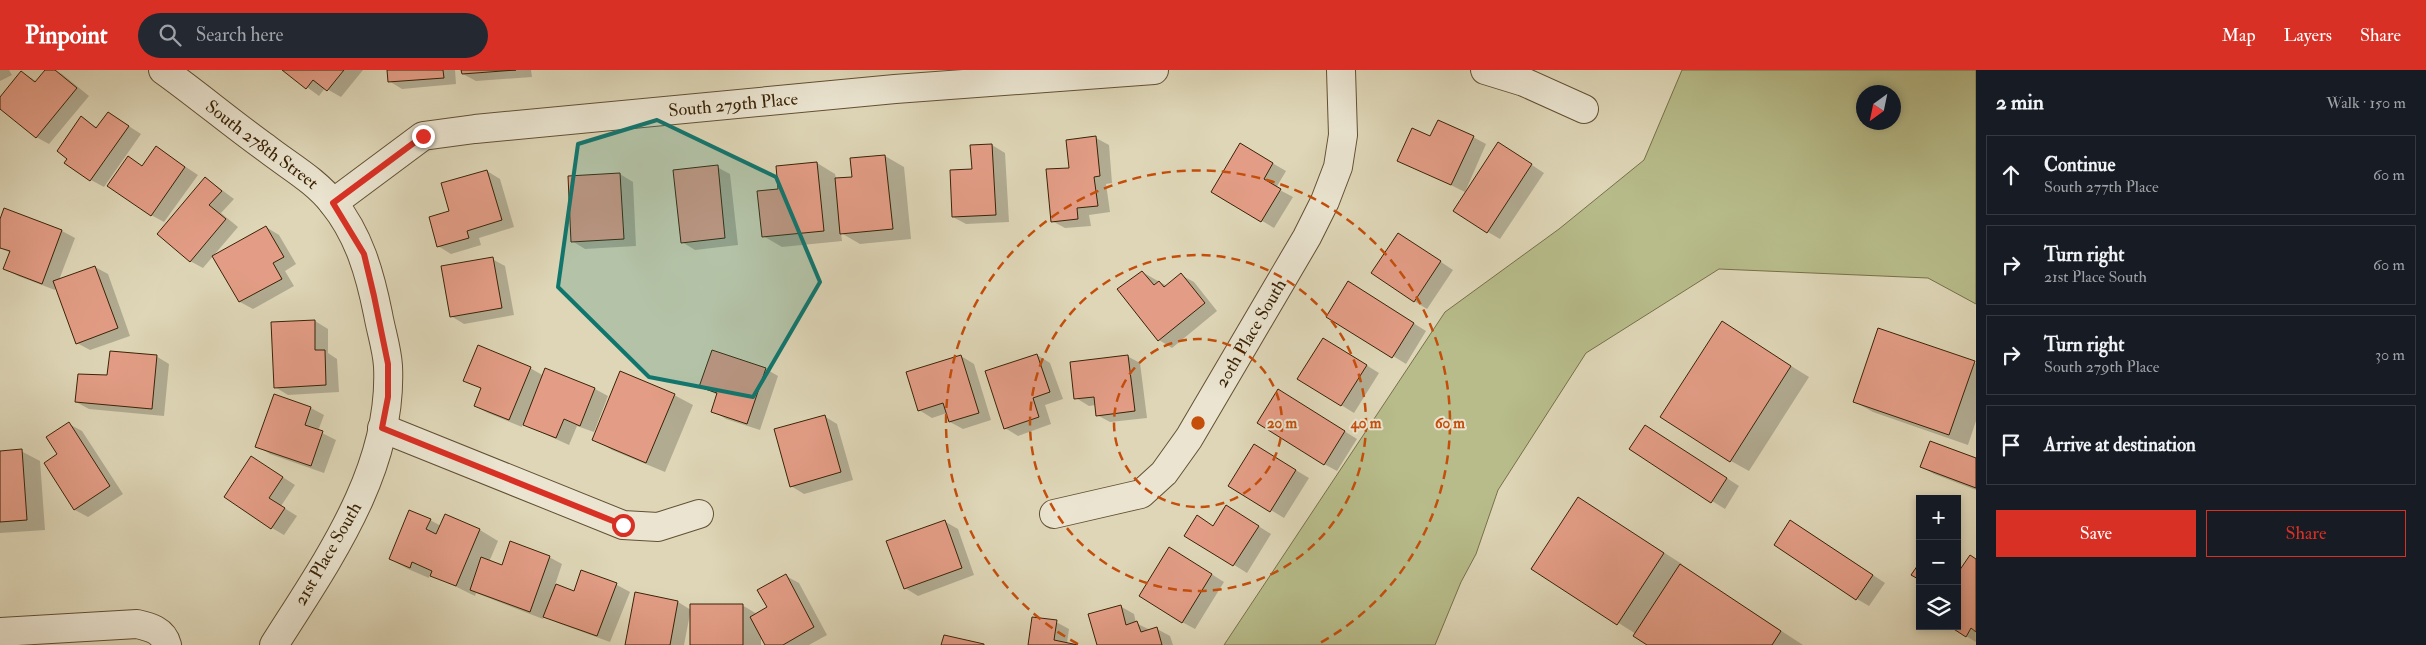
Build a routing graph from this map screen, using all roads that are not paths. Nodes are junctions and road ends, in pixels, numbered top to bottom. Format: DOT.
graph roads {
  1 [pos="163,70"];
  2 [pos="1154,70"];
  3 [pos="1341,70"];
  4 [pos="1485,70"];
  5 [pos="893,80"];
  6 [pos="1584,109"];
  7 [pos="333,203"];
  8 [pos="382,428"];
  9 [pos="699,514"];
  10 [pos="1054,514"];
  11 [pos="0,632"];
  12 [pos="167,645"];
  13 [pos="274,645"];
  1 -- 7 [label="street, South 278th Street"];
  2 -- 5 [label="street, South 279th Place"];
  3 -- 10 [label="street, 20th Place South"];
  4 -- 6 [label="street"];
  5 -- 7 [label="street, South 279th Place"];
  7 -- 8 [label="street, 21st Place South"];
  8 -- 9 [label="street"];
  8 -- 13 [label="street, 21st Place South"];
  11 -- 12 [label="street"];
}
